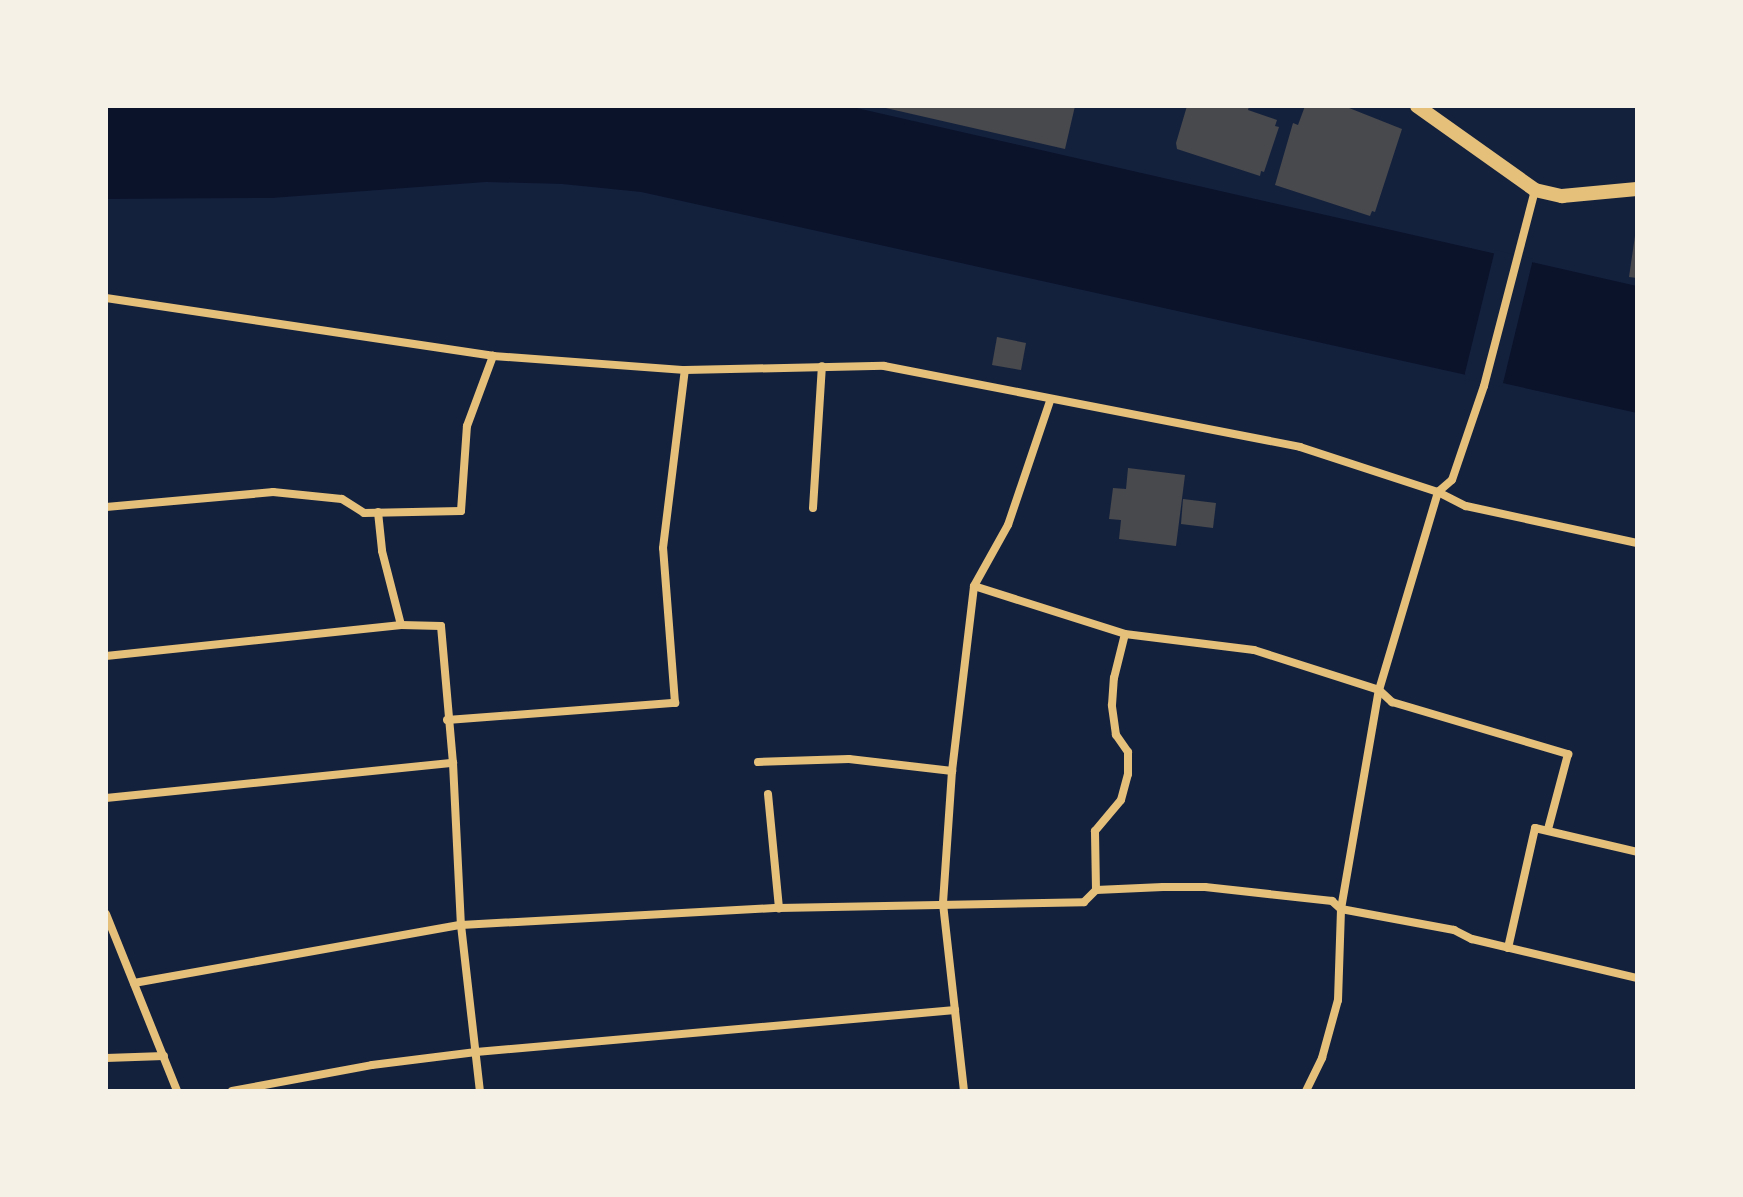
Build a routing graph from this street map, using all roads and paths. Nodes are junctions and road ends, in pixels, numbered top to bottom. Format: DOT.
graph roads {
  1 [pos="1417,106"];
  2 [pos="1637,189"];
  3 [pos="1535,190"];
  4 [pos="106,298"];
  5 [pos="493,356"];
  6 [pos="822,366"];
  7 [pos="685,370"];
  8 [pos="1050,401"];
  9 [pos="1438,492"];
  10 [pos="106,507"];
  11 [pos="813,508"];
  12 [pos="378,512"];
  13 [pos="1637,543"];
  14 [pos="974,586"];
  15 [pos="401,625"];
  16 [pos="1125,634"];
  17 [pos="106,656"];
  18 [pos="1379,690"];
  19 [pos="447,720"];
  20 [pos="758,762"];
  21 [pos="453,763"];
  22 [pos="952,771"];
  23 [pos="768,794"];
  24 [pos="106,798"];
  25 [pos="1548,829"];
  26 [pos="1637,852"];
  27 [pos="1096,890"];
  28 [pos="943,903"];
  29 [pos="779,908"];
  30 [pos="1341,909"];
  31 [pos="106,914"];
  32 [pos="461,925"];
  33 [pos="1508,948"];
  34 [pos="1637,978"];
  35 [pos="134,983"];
  36 [pos="955,1010"];
  37 [pos="476,1052"];
  38 [pos="164,1056"];
  39 [pos="106,1058"];
  40 [pos="177,1091"];
  41 [pos="232,1091"];
  42 [pos="480,1091"];
  43 [pos="964,1091"];
  44 [pos="1306,1091"];
  1 -- 3 [label="street"];
  2 -- 3 [label="street"];
  3 -- 9 [label="street"];
  4 -- 5 [label="street"];
  5 -- 7 [label="street"];
  5 -- 12 [label="street"];
  6 -- 7 [label="street"];
  6 -- 8 [label="street"];
  6 -- 11 [label="street"];
  7 -- 19 [label="street"];
  8 -- 9 [label="street"];
  8 -- 14 [label="street"];
  9 -- 13 [label="street"];
  9 -- 18 [label="street"];
  10 -- 12 [label="street"];
  12 -- 15 [label="street"];
  14 -- 16 [label="street"];
  14 -- 22 [label="street"];
  15 -- 17 [label="street"];
  15 -- 19 [label="street"];
  16 -- 18 [label="street"];
  16 -- 27 [label="street"];
  18 -- 25 [label="street"];
  18 -- 30 [label="street"];
  19 -- 21 [label="street"];
  20 -- 22 [label="street"];
  21 -- 24 [label="street"];
  21 -- 32 [label="street"];
  22 -- 28 [label="street"];
  23 -- 29 [label="street"];
  25 -- 26 [label="street"];
  25 -- 33 [label="street"];
  27 -- 28 [label="street"];
  27 -- 30 [label="street"];
  28 -- 29 [label="street"];
  28 -- 36 [label="street"];
  29 -- 32 [label="street"];
  30 -- 33 [label="street"];
  30 -- 44 [label="street"];
  31 -- 35 [label="street"];
  32 -- 35 [label="street"];
  32 -- 37 [label="street"];
  33 -- 34 [label="street"];
  35 -- 38 [label="street"];
  36 -- 37 [label="street"];
  36 -- 43 [label="street"];
  37 -- 41 [label="street"];
  37 -- 42 [label="street"];
  38 -- 39 [label="street"];
  38 -- 40 [label="street"];
}
